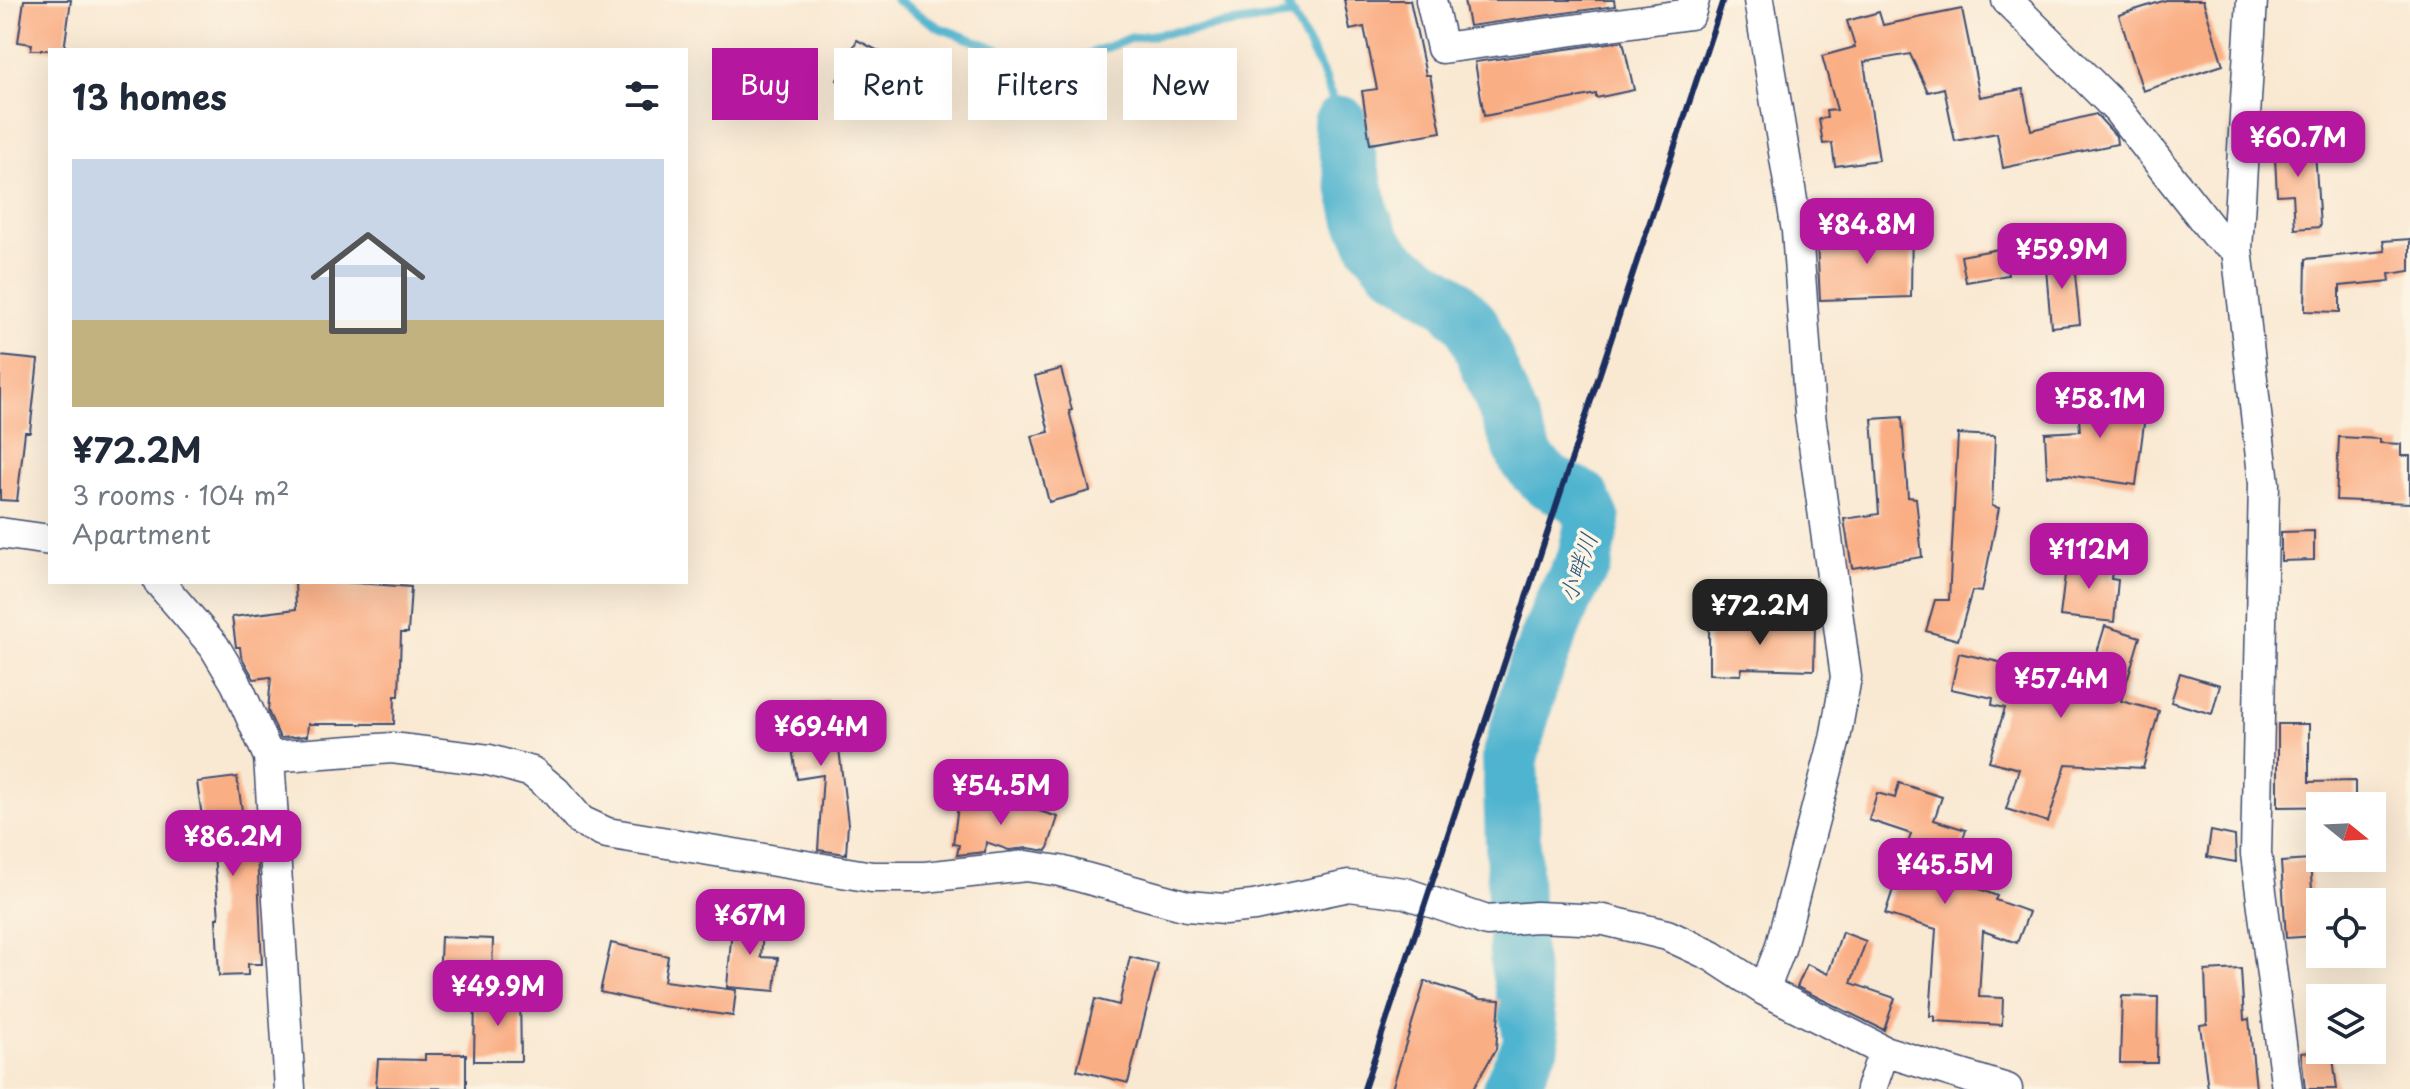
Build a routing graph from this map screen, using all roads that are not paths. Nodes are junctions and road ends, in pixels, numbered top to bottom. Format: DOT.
graph roads {
  1 [pos="1431,0"];
  2 [pos="1694,0"];
  3 [pos="1759,0"];
  4 [pos="2007,0"];
  5 [pos="2252,0"];
  6 [pos="2237,249"];
  7 [pos="0,533"];
  8 [pos="48,540"];
  9 [pos="161,584"];
  10 [pos="269,757"];
  11 [pos="1764,990"];
  12 [pos="1884,1051"];
  13 [pos="290,1089"];
  14 [pos="1871,1089"];
  15 [pos="2007,1089"];
  16 [pos="2287,1089"];
  1 -- 2 [label="street"];
  3 -- 11 [label="street"];
  4 -- 6 [label="street"];
  5 -- 6 [label="street"];
  6 -- 16 [label="street"];
  7 -- 8 [label="street"];
  9 -- 10 [label="street"];
  10 -- 11 [label="street"];
  10 -- 13 [label="street"];
  11 -- 12 [label="street"];
  12 -- 14 [label="street"];
  12 -- 15 [label="street"];
}
